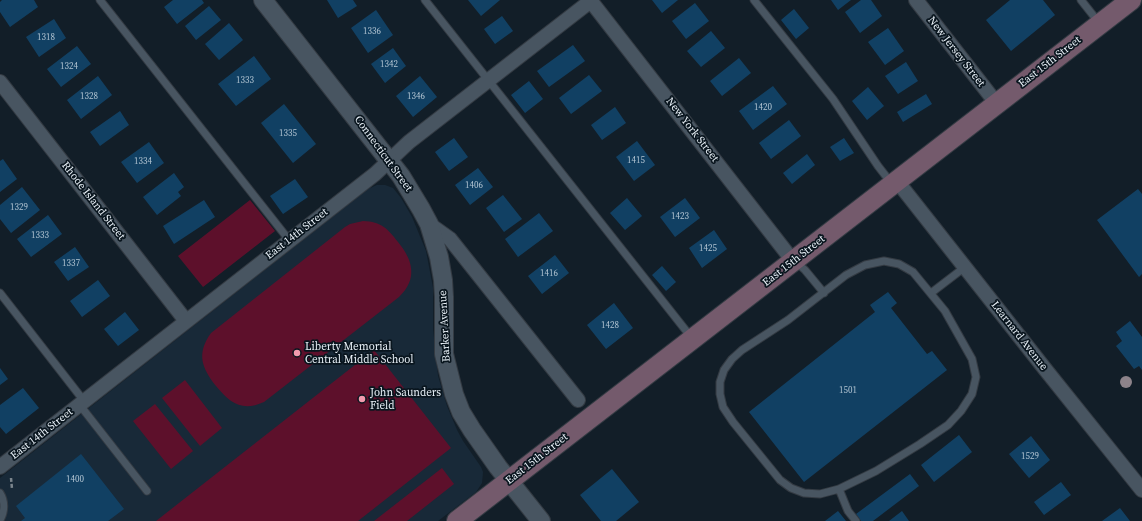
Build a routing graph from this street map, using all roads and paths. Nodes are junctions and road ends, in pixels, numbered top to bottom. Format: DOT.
graph roads {
  1 [pos="100,0"];
  2 [pos="263,0"];
  3 [pos="425,0"];
  4 [pos="591,0"];
  5 [pos="754,0"];
  6 [pos="916,0"];
  7 [pos="1081,0"];
  8 [pos="1130,0"];
  9 [pos="1100,24"];
  10 [pos="488,81"];
  11 [pos="0,82"];
  12 [pos="996,104"];
  13 [pos="389,161"];
  14 [pos="895,183"];
  15 [pos="429,224"];
  16 [pos="289,240"];
  17 [pos="793,261"];
  18 [pos="965,267"];
  19 [pos="0,293"];
  20 [pos="824,293"];
  21 [pos="931,294"];
  22 [pos="186,321"];
  23 [pos="692,339"];
  24 [pos="578,400"];
  25 [pos="81,403"];
  26 [pos="0,466"];
  27 [pos="509,480"];
  28 [pos="839,489"];
  29 [pos="1142,490"];
  30 [pos="148,491"];
  31 [pos="0,493"];
  32 [pos="0,520"];
  33 [pos="457,521"];
  34 [pos="540,521"];
  35 [pos="856,521"];
  1 -- 16 [label="lane"];
  2 -- 13 [label="street, Connecticut Street"];
  3 -- 10 [label="lane"];
  4 -- 10 [label="street, East 14th Street"];
  4 -- 17 [label="street, New York Street"];
  5 -- 14 [label="lane"];
  6 -- 12 [label="street, New Jersey Street"];
  7 -- 9 [label="lane"];
  8 -- 9 [label="main road, East 15th Street"];
  9 -- 12 [label="main road, East 15th Street"];
  10 -- 13 [label="street, East 14th Street"];
  10 -- 23 [label="lane"];
  11 -- 22 [label="street, Rhode Island Street"];
  12 -- 14 [label="main road, East 15th Street"];
  13 -- 15 [label="street, Connecticut Street"];
  13 -- 16 [label="street, East 14th Street"];
  14 -- 17 [label="main road, East 15th Street"];
  14 -- 18 [label="street, Learnard Avenue"];
  15 -- 24 [label="street, Connecticut Street"];
  15 -- 27 [label="street, Barker Avenue"];
  16 -- 22 [label="street, East 14th Street"];
  17 -- 20 [label="lane"];
  17 -- 23 [label="main road, East 15th Street"];
  18 -- 21 [label="lane"];
  18 -- 29 [label="street, Learnard Avenue"];
  19 -- 25 [label="lane"];
  20 -- 21 [label="lane"];
  20 -- 28 [label="lane"];
  21 -- 28 [label="lane"];
  22 -- 25 [label="street, East 14th Street"];
  23 -- 27 [label="main road, East 15th Street"];
  25 -- 26 [label="street, East 14th Street"];
  25 -- 30 [label="lane"];
  27 -- 33 [label="main road, East 15th Street"];
  27 -- 34 [label="street, Barker Avenue"];
  28 -- 35 [label="lane"];
  31 -- 32 [label="lane"];
}
